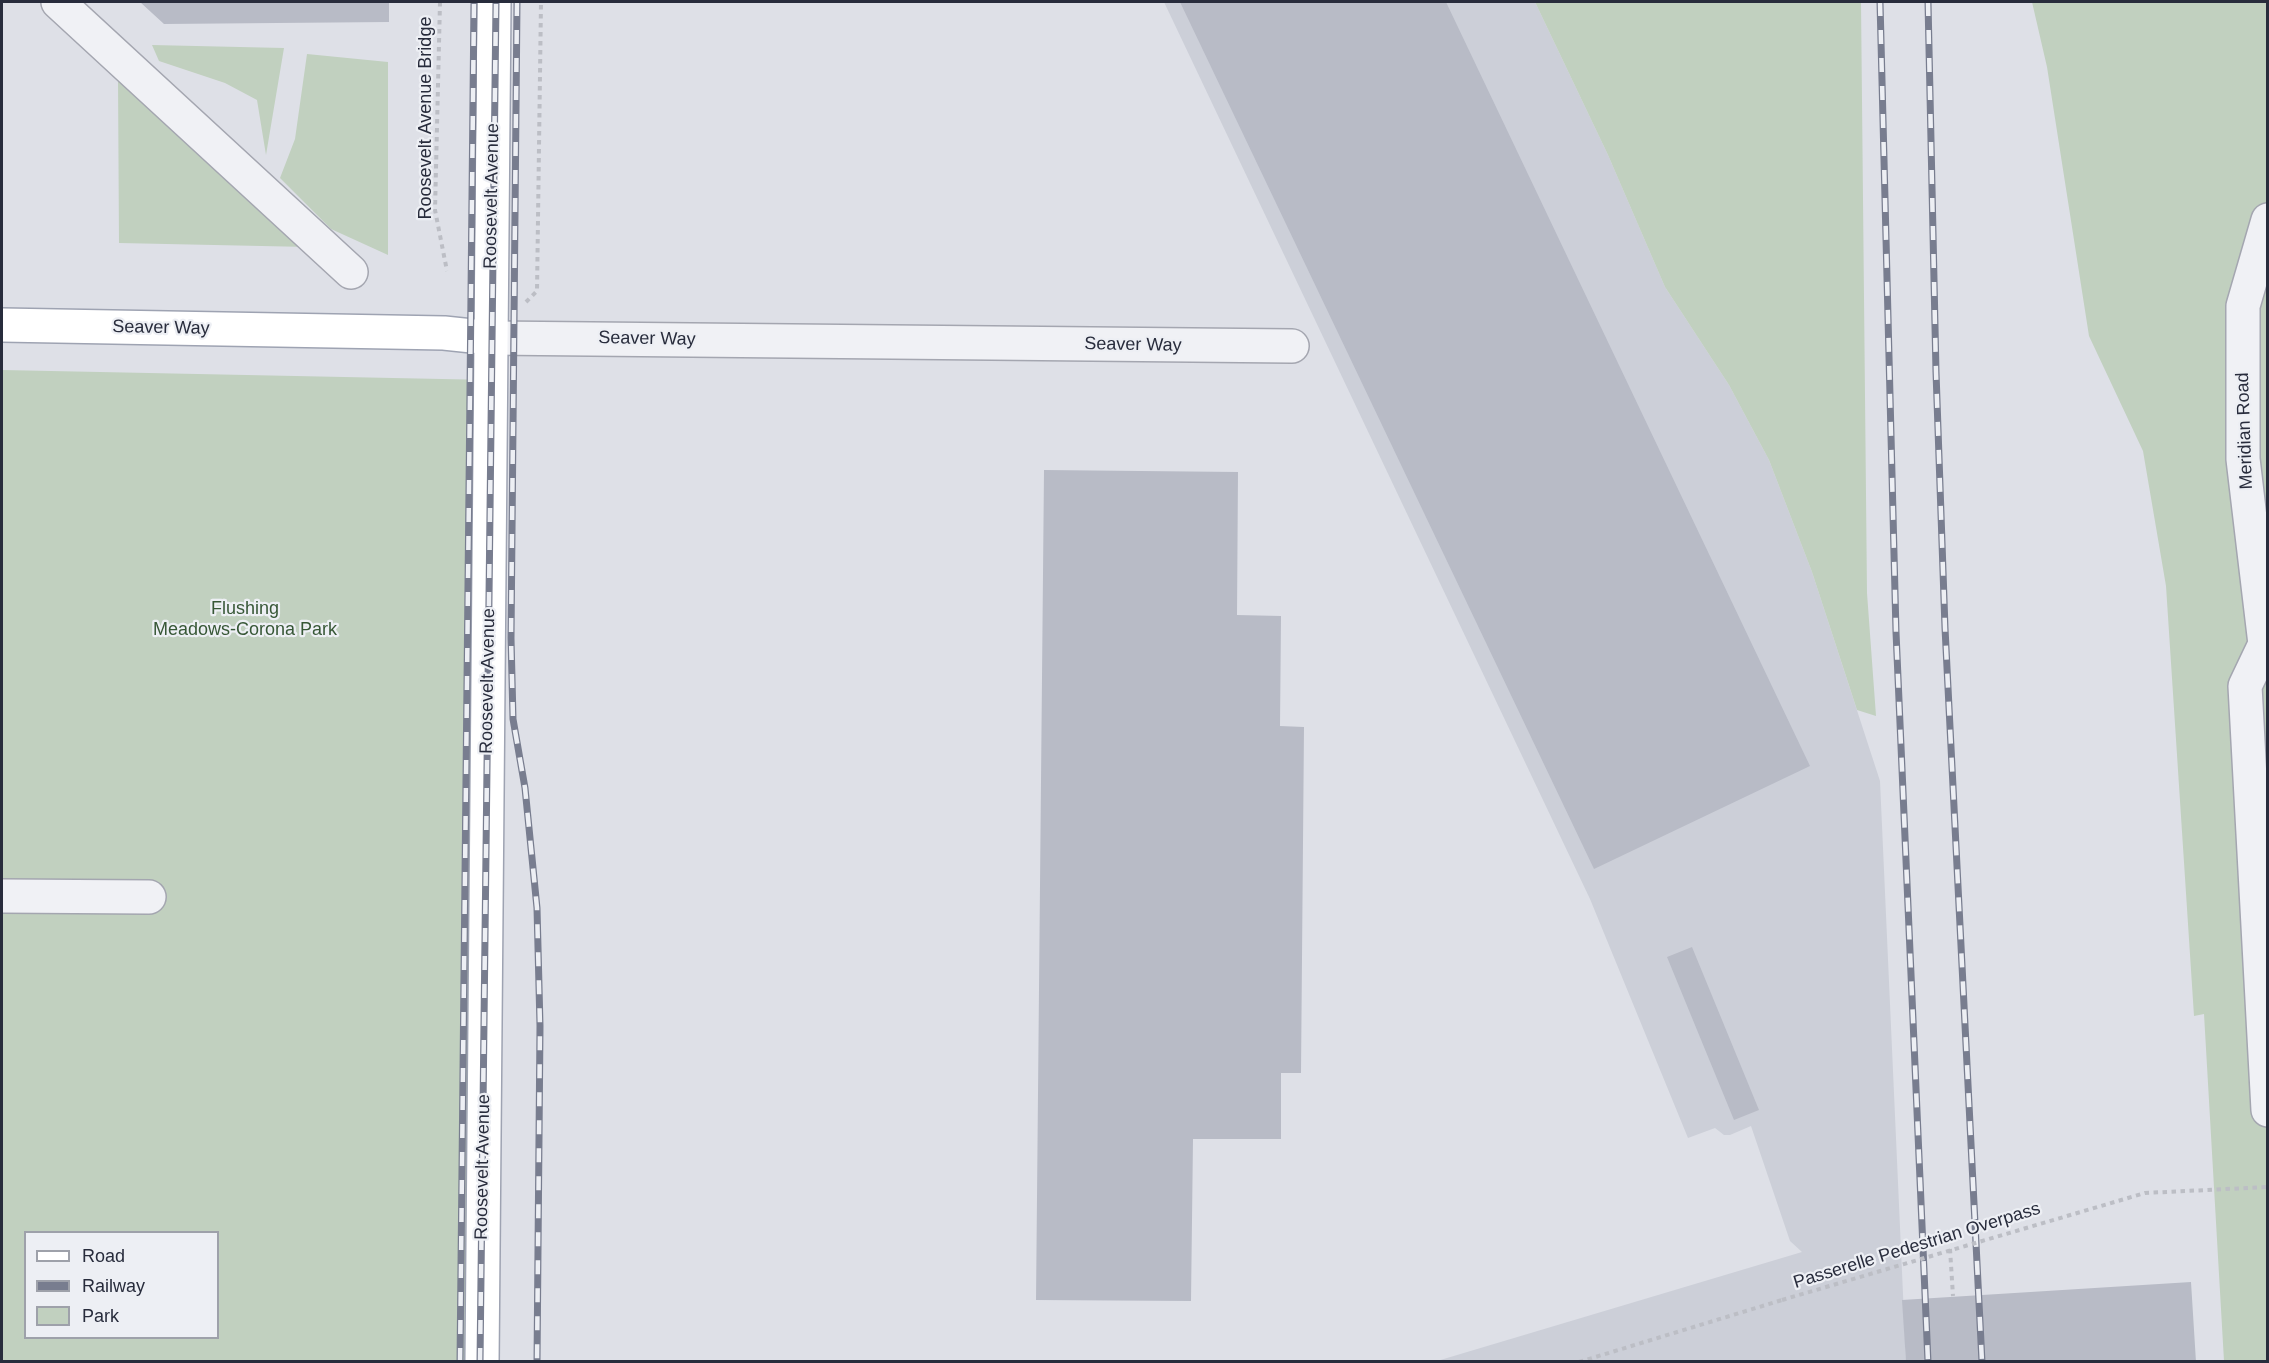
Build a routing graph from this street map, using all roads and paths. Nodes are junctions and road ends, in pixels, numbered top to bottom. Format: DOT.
graph roads {
  1 [pos="58,2"];
  2 [pos="440,2"];
  3 [pos="494,2"];
  4 [pos="540,2"];
  5 [pos="2268,220"];
  6 [pos="447,271"];
  7 [pos="351,272"];
  8 [pos="537,291"];
  9 [pos="2,325"];
  10 [pos="491,338"];
  11 [pos="1292,346"];
  12 [pos="2266,646"];
  13 [pos="2,896"];
  14 [pos="149,897"];
  15 [pos="2268,1110"];
  16 [pos="2268,1186"];
  17 [pos="1950,1249"];
  18 [pos="1953,1296"];
  19 [pos="482,1362"];
  20 [pos="1579,1362"];
  1 -- 7 [label="street"];
  2 -- 6 [label="path, Roosevelt Avenue Bridge"];
  3 -- 10 [label="main road, Roosevelt Avenue"];
  4 -- 8 [label="path"];
  5 -- 12 [label="street, Meridian Road"];
  9 -- 10 [label="main road, Seaver Way"];
  10 -- 11 [label="street, Seaver Way"];
  10 -- 19 [label="main road, Roosevelt Avenue"];
  12 -- 15 [label="street, Meridian Road"];
  13 -- 14 [label="street"];
  16 -- 17 [label="path, Passerelle Pedestrian Overpass, bridge"];
  17 -- 18 [label="path"];
  17 -- 20 [label="path, Passerelle Pedestrian Overpass, bridge"];
}
